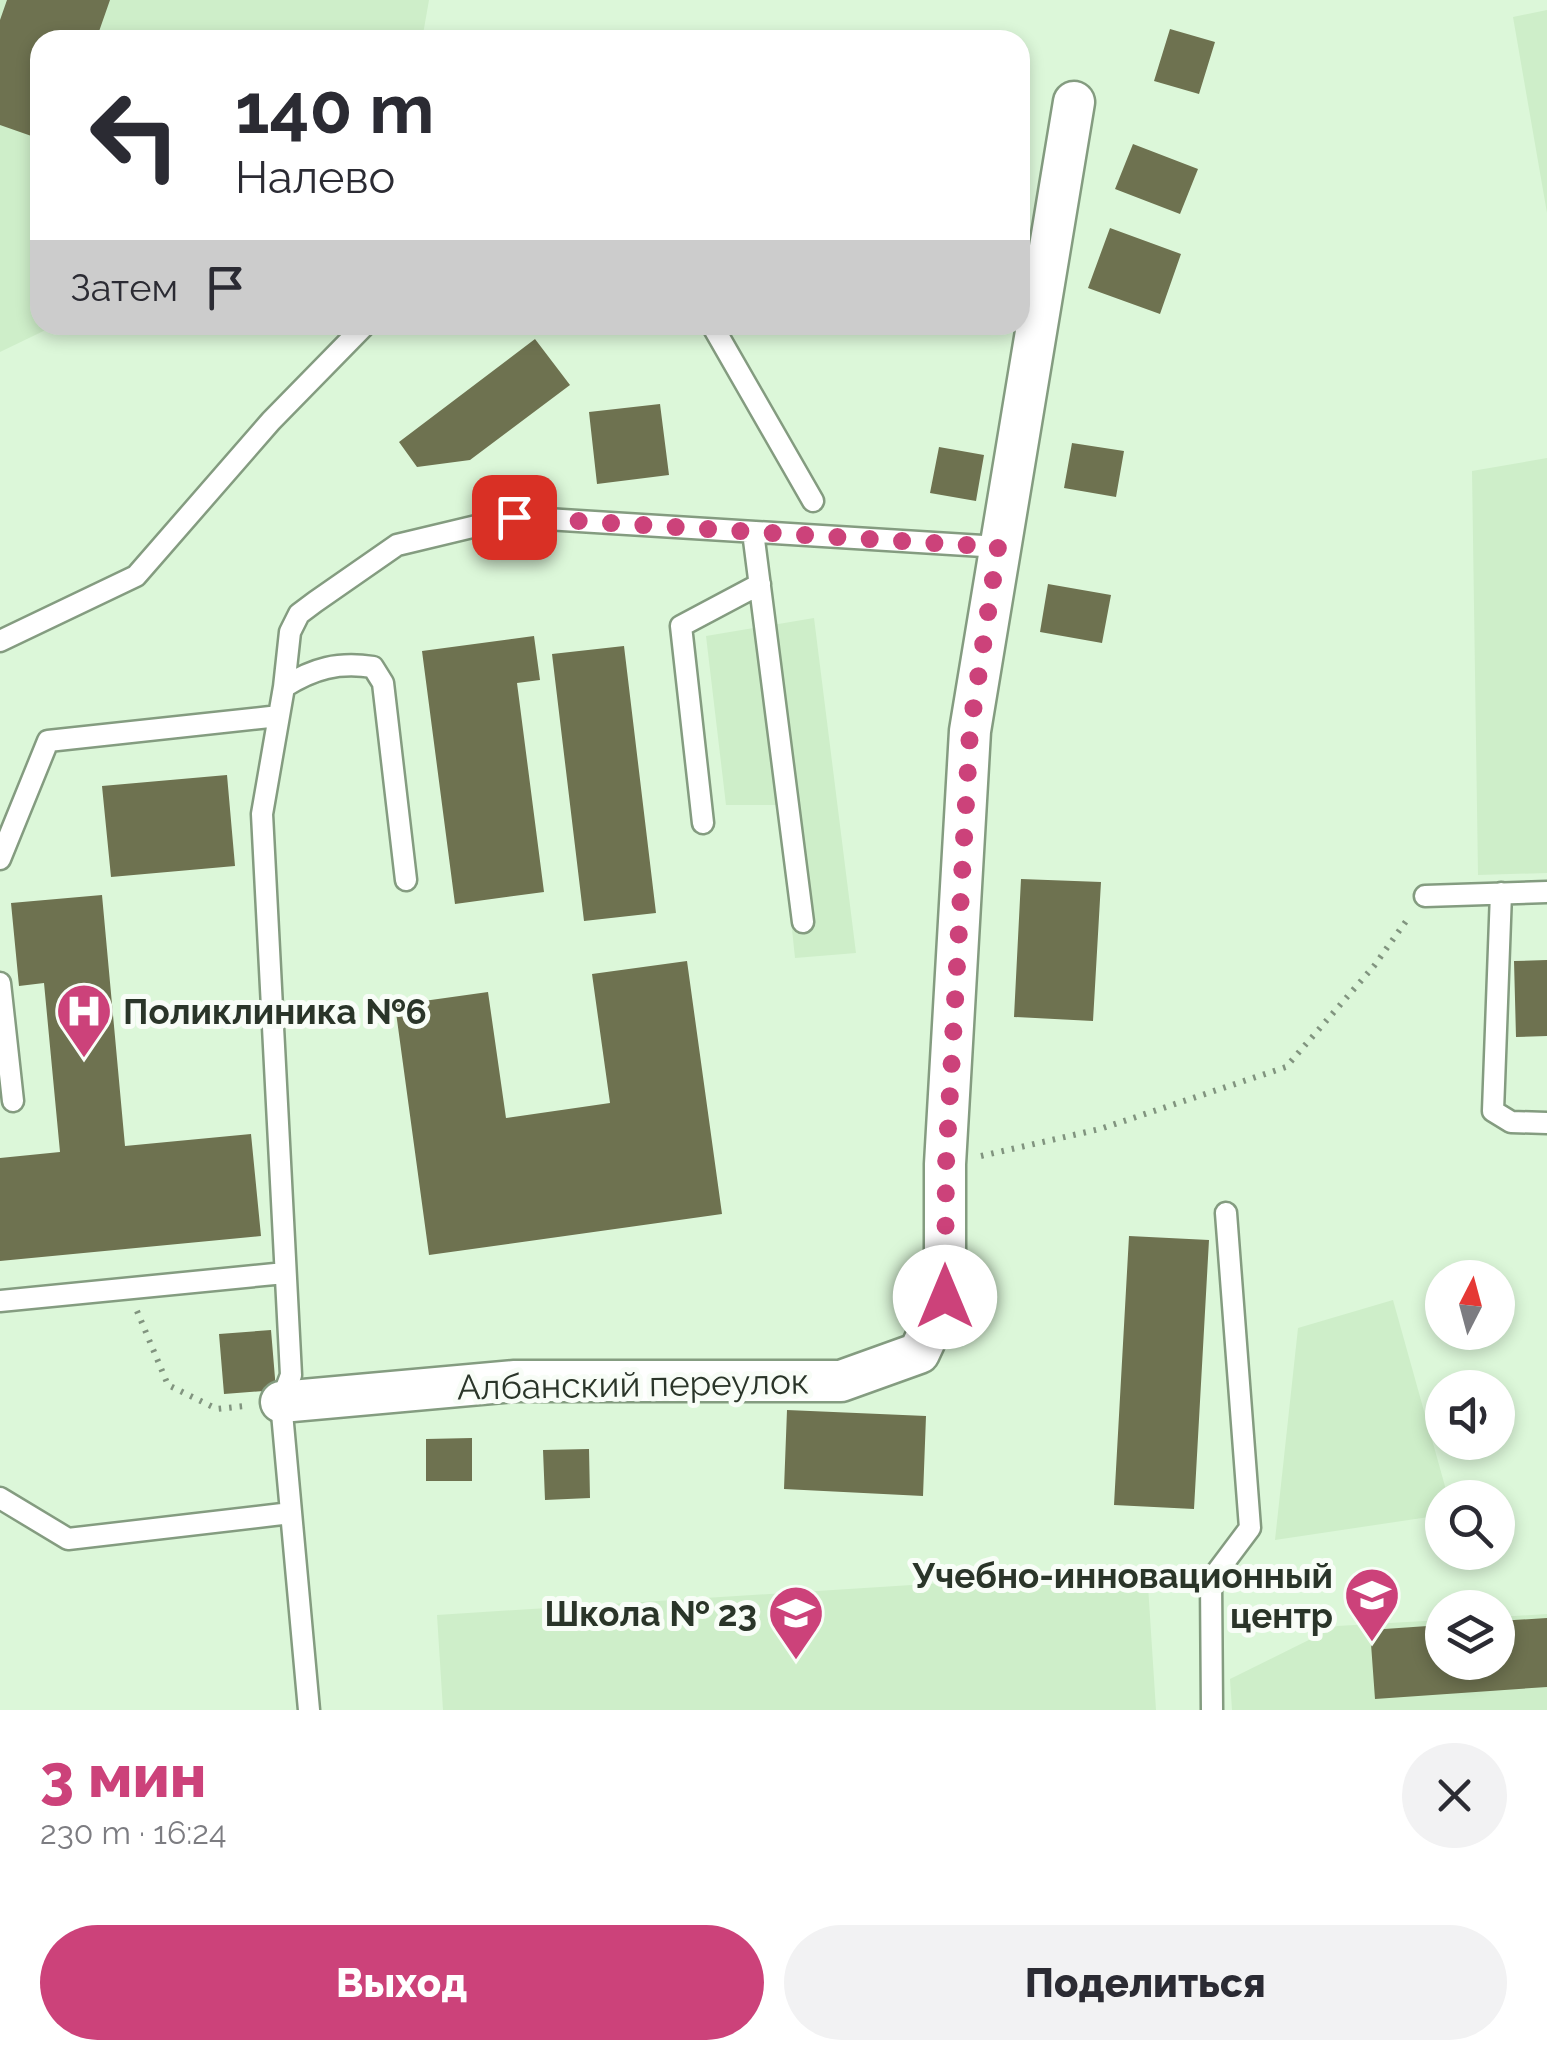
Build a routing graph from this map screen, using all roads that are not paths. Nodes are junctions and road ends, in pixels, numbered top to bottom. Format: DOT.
graph roads {
  1 [pos="1074,102"];
  2 [pos="356,335"];
  3 [pos="718,335"];
  4 [pos="813,500"];
  5 [pos="754,532"];
  6 [pos="998,547"];
  7 [pos="760,584"];
  8 [pos="0,640"];
  9 [pos="284,688"];
  10 [pos="279,716"];
  11 [pos="704,822"];
  12 [pos="0,859"];
  13 [pos="406,880"];
  14 [pos="1547,892"];
  15 [pos="1501,894"];
  16 [pos="1424,896"];
  17 [pos="803,922"];
  18 [pos="0,983"];
  19 [pos="13,1100"];
  20 [pos="1547,1123"];
  21 [pos="1226,1213"];
  22 [pos="285,1273"];
  23 [pos="0,1301"];
  24 [pos="281,1402"];
  25 [pos="0,1498"];
  26 [pos="291,1512"];
  27 [pos="309,1710"];
  28 [pos="1212,1710"];
  1 -- 6 [label="street"];
  2 -- 8 [label="lane"];
  3 -- 4 [label="lane"];
  5 -- 6 [label="lane"];
  5 -- 7 [label="lane"];
  5 -- 9 [label="lane"];
  6 -- 24 [label="street, Албанский переулок"];
  7 -- 11 [label="lane"];
  7 -- 17 [label="lane"];
  9 -- 10 [label="lane"];
  9 -- 13 [label="lane"];
  10 -- 12 [label="lane"];
  10 -- 22 [label="lane"];
  14 -- 15 [label="lane"];
  15 -- 16 [label="lane"];
  15 -- 20 [label="lane"];
  18 -- 19 [label="lane"];
  21 -- 28 [label="lane"];
  22 -- 23 [label="lane"];
  22 -- 24 [label="lane"];
  24 -- 26 [label="lane"];
  25 -- 26 [label="lane"];
  26 -- 27 [label="lane"];
}
